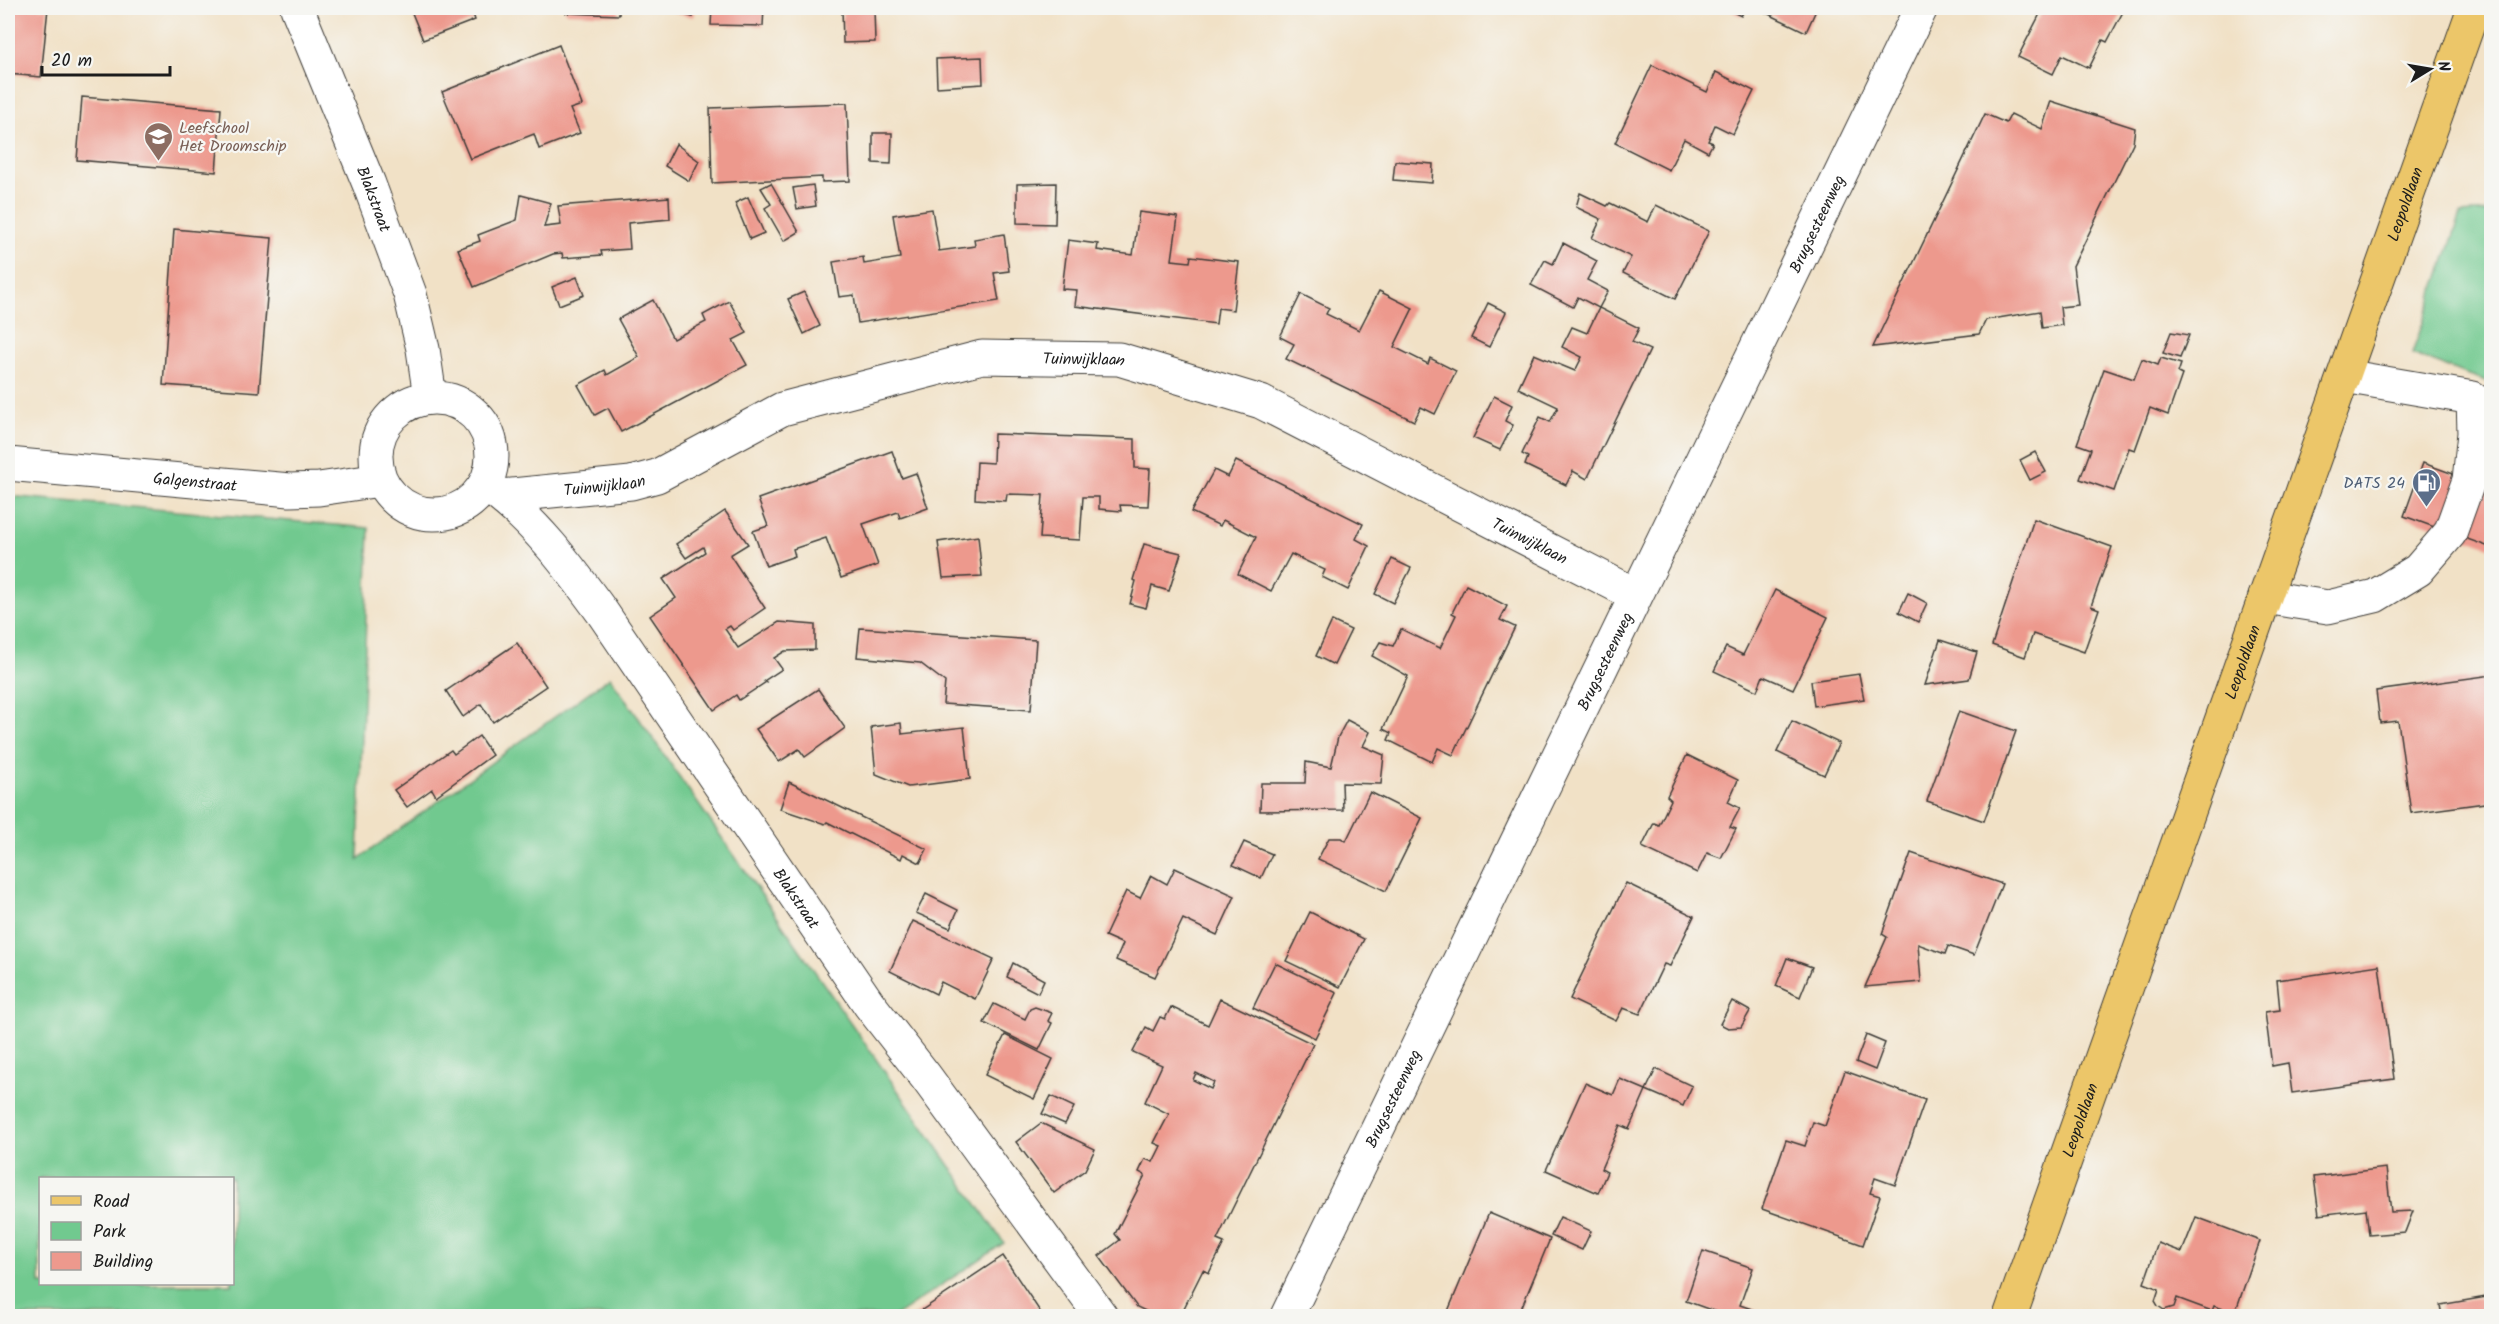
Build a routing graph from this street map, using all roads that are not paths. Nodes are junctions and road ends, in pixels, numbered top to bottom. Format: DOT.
graph roads {
  1 [pos="297,8"];
  2 [pos="1921,8"];
  3 [pos="2474,8"];
  4 [pos="2344,376"];
  5 [pos="430,397"];
  6 [pos="8,464"];
  7 [pos="380,480"];
  8 [pos="493,491"];
  9 [pos="1636,595"];
  10 [pos="2265,597"];
  11 [pos="1101,1317"];
  12 [pos="1287,1317"];
  13 [pos="2010,1317"];
  1 -- 5 [label="street, Blakstraat"];
  2 -- 9 [label="street, Brugsesteenweg"];
  3 -- 4 [label="main road, Leopoldlaan"];
  4 -- 10 [label="main road, Leopoldlaan"];
  4 -- 10 [label="street"];
  5 -- 7 [label="street"];
  5 -- 8 [label="street"];
  6 -- 7 [label="street, Galgenstraat"];
  7 -- 8 [label="street"];
  8 -- 9 [label="street, Tuinwijklaan"];
  8 -- 11 [label="street, Blakstraat"];
  9 -- 12 [label="street, Brugsesteenweg"];
  10 -- 13 [label="main road, Leopoldlaan"];
}
